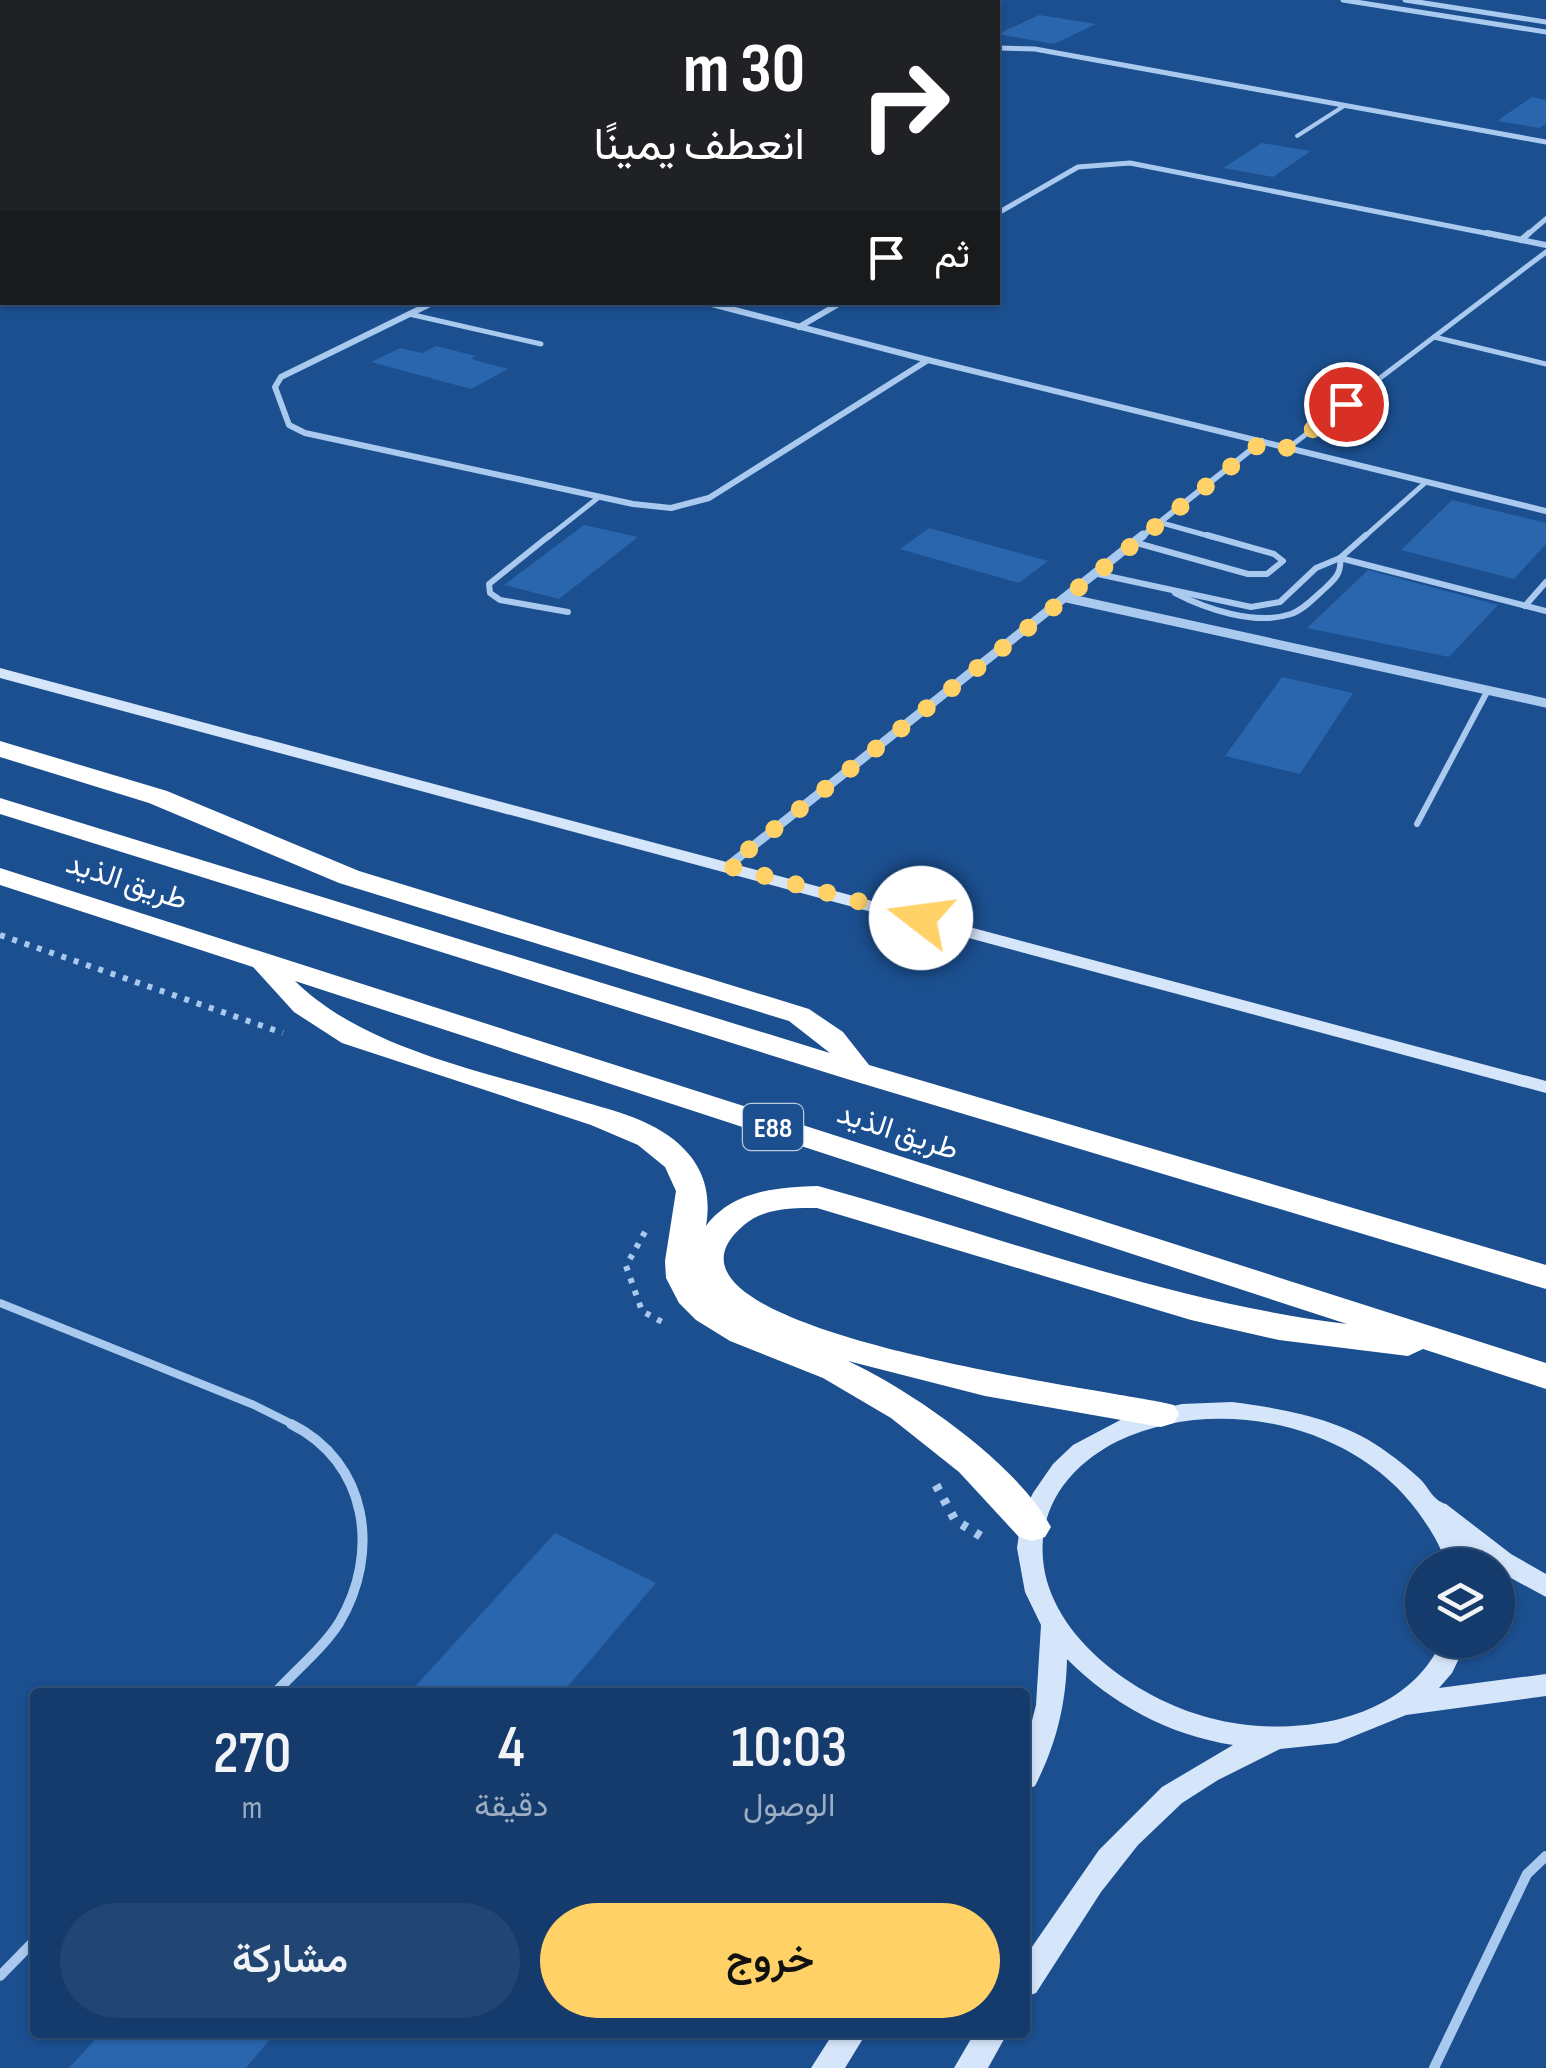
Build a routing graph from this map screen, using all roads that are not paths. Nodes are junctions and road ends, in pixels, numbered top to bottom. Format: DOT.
graph roads {
  1 [pos="1343,0"];
  2 [pos="1405,0"];
  3 [pos="1546,22"];
  4 [pos="1546,32"];
  5 [pos="1000,48"];
  6 [pos="1344,106"];
  7 [pos="1297,136"];
  8 [pos="1546,142"];
  9 [pos="1000,213"];
  10 [pos="1546,219"];
  11 [pos="1521,240"];
  12 [pos="1546,248"];
  13 [pos="428,305"];
  14 [pos="716,305"];
  15 [pos="837,305"];
  16 [pos="409,314"];
  17 [pos="800,326"];
  18 [pos="1434,337"];
  19 [pos="541,344"];
  20 [pos="928,360"];
  21 [pos="1546,364"];
  22 [pos="1262,442"];
  23 [pos="1288,448"];
  24 [pos="1426,482"];
  25 [pos="599,497"];
  26 [pos="1546,511"];
  27 [pos="1162,522"];
  28 [pos="1136,543"];
  29 [pos="1340,558"];
  30 [pos="1098,574"];
  31 [pos="1546,582"];
  32 [pos="1173,592"];
  33 [pos="1067,598"];
  34 [pos="1525,606"];
  35 [pos="1546,611"];
  36 [pos="568,612"];
  37 [pos="0,673"];
  38 [pos="1488,690"];
  39 [pos="1546,702"];
  40 [pos="0,749"];
  41 [pos="0,806"];
  42 [pos="1417,824"];
  43 [pos="728,866"];
  44 [pos="0,876"];
  45 [pos="265,964"];
  46 [pos="858,1072"];
  47 [pos="1546,1087"];
  48 [pos="1546,1277"];
  49 [pos="0,1303"];
  50 [pos="1459,1348"];
  51 [pos="1546,1376"];
  52 [pos="1160,1414"];
  53 [pos="1431,1507"];
  54 [pos="1032,1528"];
  55 [pos="1451,1548"];
  56 [pos="1546,1587"];
  57 [pos="1054,1626"];
  58 [pos="1448,1658"];
  59 [pos="1546,1686"];
  60 [pos="280,1688"];
  61 [pos="1406,1704"];
  62 [pos="1274,1740"];
  63 [pos="1030,1766"];
  64 [pos="1546,1856"];
  65 [pos="30,1945"];
  66 [pos="1030,1975"];
  67 [pos="0,1976"];
  68 [pos="848,2038"];
  69 [pos="989,2038"];
  70 [pos="827,2068"];
  71 [pos="970,2068"];
  72 [pos="1434,2068"];
  1 -- 4 [label="street"];
  2 -- 3 [label="street"];
  5 -- 6 [label="street"];
  6 -- 7 [label="lane"];
  6 -- 8 [label="street"];
  9 -- 11 [label="street"];
  10 -- 11 [label="street"];
  11 -- 12 [label="street"];
  12 -- 18 [label="lane"];
  13 -- 16 [label="street"];
  14 -- 17 [label="street"];
  15 -- 17 [label="street"];
  16 -- 19 [label="lane"];
  16 -- 25 [label="street"];
  17 -- 20 [label="street"];
  18 -- 21 [label="lane"];
  18 -- 23 [label="lane"];
  20 -- 22 [label="street"];
  20 -- 25 [label="street"];
  22 -- 23 [label="street"];
  22 -- 27 [label="street"];
  23 -- 24 [label="street"];
  24 -- 26 [label="street"];
  24 -- 29 [label="lane"];
  25 -- 36 [label="lane"];
  27 -- 28 [label="street"];
  27 -- 28 [label="lane"];
  28 -- 30 [label="street"];
  29 -- 32 [label="lane"];
  29 -- 32 [label="lane"];
  29 -- 34 [label="lane"];
  30 -- 32 [label="lane"];
  30 -- 33 [label="street"];
  31 -- 34 [label="lane"];
  33 -- 38 [label="street"];
  33 -- 43 [label="street"];
  34 -- 35 [label="lane"];
  37 -- 43 [label="street"];
  38 -- 39 [label="street"];
  38 -- 42 [label="lane"];
  40 -- 46 [label="highway"];
  41 -- 46 [label="highway, طريق الذيد"];
  43 -- 47 [label="street"];
  44 -- 45 [label="highway, طريق الذيد / E88"];
  45 -- 50 [label="highway, طريق الذيد / E88"];
  45 -- 54 [label="highway"];
  46 -- 48 [label="highway, طريق الذيد"];
  49 -- 60 [label="lane"];
  50 -- 51 [label="highway, طريق الذيد / E88"];
  50 -- 52 [label="highway"];
  52 -- 53 [label="street"];
  52 -- 54 [label="street"];
  53 -- 55 [label="street"];
  53 -- 56 [label="street"];
  54 -- 57 [label="street"];
  57 -- 62 [label="street"];
  57 -- 63 [label="street"];
  58 -- 61 [label="street"];
  59 -- 61 [label="street"];
  61 -- 62 [label="street"];
  62 -- 66 [label="street"];
  64 -- 72 [label="lane"];
  65 -- 67 [label="lane"];
  68 -- 70 [label="street"];
  69 -- 71 [label="street"];
}
